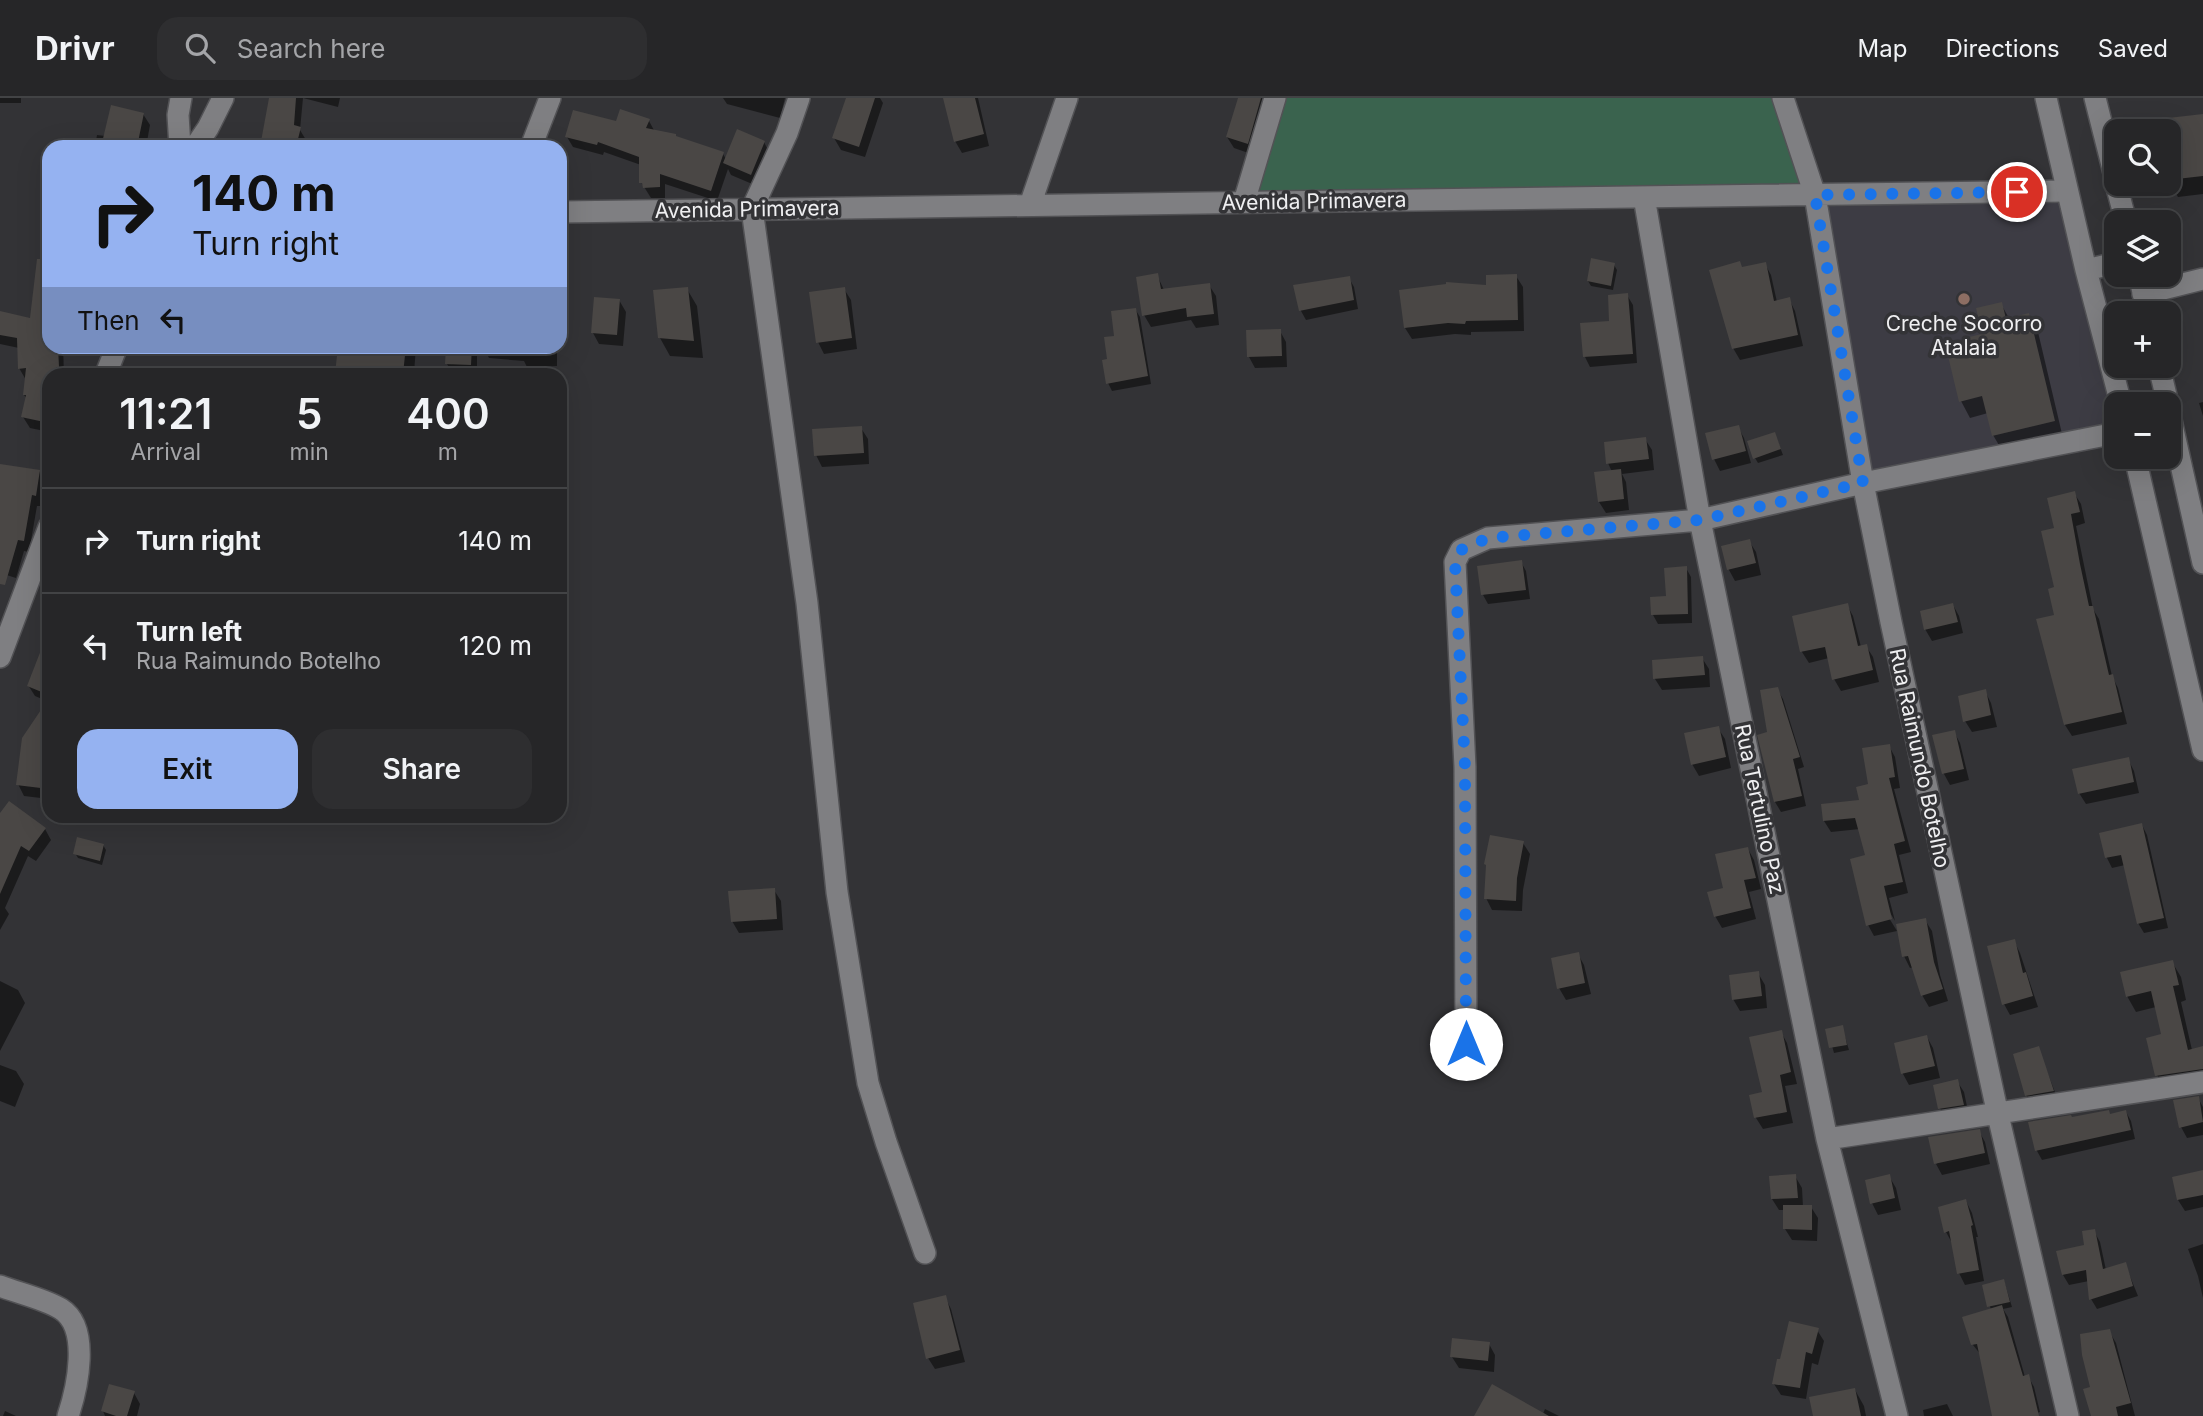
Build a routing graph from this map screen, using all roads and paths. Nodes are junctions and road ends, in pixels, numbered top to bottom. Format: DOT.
graph roads {
  1 [pos="181,98"];
  2 [pos="223,98"];
  3 [pos="550,98"];
  4 [pos="799,98"];
  5 [pos="1066,98"];
  6 [pos="1275,98"];
  7 [pos="1783,98"];
  8 [pos="2046,98"];
  9 [pos="2095,98"];
  10 [pos="2104,134"];
  11 [pos="180,140"];
  12 [pos="200,140"];
  13 [pos="534,140"];
  14 [pos="2067,191"];
  15 [pos="1815,195"];
  16 [pos="1644,197"];
  17 [pos="1244,202"];
  18 [pos="1030,205"];
  19 [pos="752,209"];
  20 [pos="567,212"];
  21 [pos="2104,266"];
  22 [pos="2086,270"];
  23 [pos="2203,279"];
  24 [pos="2143,294"];
  25 [pos="2119,392"];
  26 [pos="2104,435"];
  27 [pos="2181,464"];
  28 [pos="2137,469"];
  29 [pos="1863,483"];
  30 [pos="1700,520"];
  31 [pos="42,546"];
  32 [pos="2203,563"];
  33 [pos="0,657"];
  34 [pos="2203,750"];
  35 [pos="1466,1044"];
  36 [pos="2203,1082"];
  37 [pos="1998,1115"];
  38 [pos="1827,1139"];
  39 [pos="925,1253"];
  40 [pos="0,1286"];
  41 [pos="68,1416"];
  42 [pos="1898,1416"];
  43 [pos="2068,1416"];
  1 -- 11 [label="street"];
  2 -- 12 [label="street"];
  3 -- 13 [label="street"];
  4 -- 19 [label="street"];
  5 -- 18 [label="street"];
  6 -- 17 [label="street"];
  7 -- 15 [label="street, Rua Raimundo Botelho"];
  8 -- 14 [label="street"];
  9 -- 10 [label="street"];
  14 -- 15 [label="street, Avenida Primavera"];
  14 -- 22 [label="street"];
  15 -- 16 [label="street, Avenida Primavera"];
  15 -- 29 [label="street, Rua Raimundo Botelho"];
  16 -- 17 [label="street, Avenida Primavera"];
  16 -- 30 [label="street, Rua Tertulino Paz"];
  17 -- 18 [label="street, Avenida Primavera"];
  18 -- 19 [label="street, Avenida Primavera"];
  19 -- 20 [label="street, Avenida Primavera"];
  19 -- 39 [label="street"];
  21 -- 22 [label="street"];
  22 -- 25 [label="street"];
  23 -- 24 [label="street"];
  26 -- 29 [label="street"];
  27 -- 32 [label="street"];
  28 -- 34 [label="street"];
  29 -- 30 [label="street"];
  29 -- 37 [label="street, Rua Raimundo Botelho"];
  30 -- 35 [label="street"];
  30 -- 38 [label="street, Rua Tertulino Paz"];
  31 -- 33 [label="street"];
  36 -- 37 [label="street"];
  37 -- 38 [label="street"];
  37 -- 43 [label="street, Rua Raimundo Botelho"];
  38 -- 42 [label="street, Rua Tertulino Paz"];
  40 -- 41 [label="street"];
}
